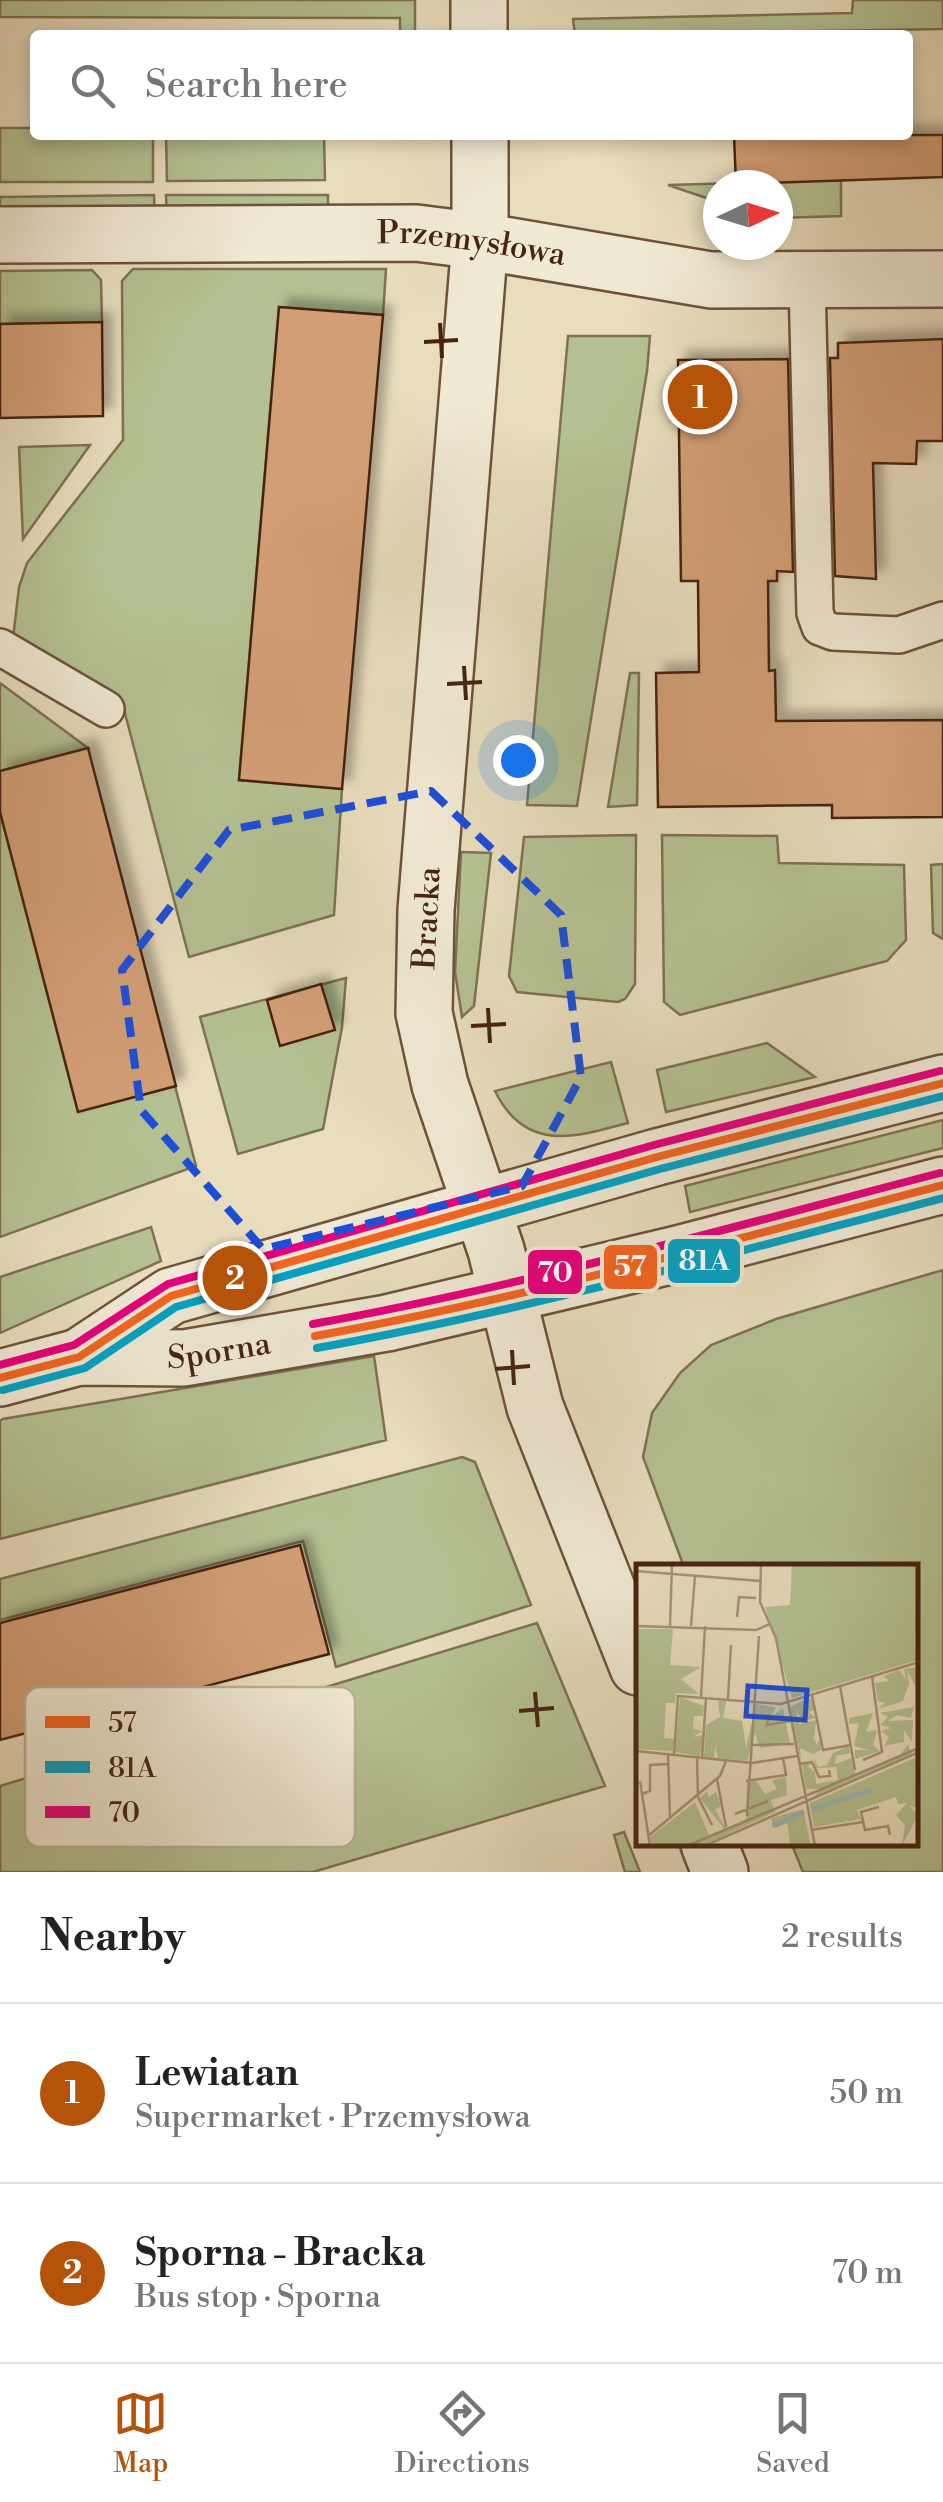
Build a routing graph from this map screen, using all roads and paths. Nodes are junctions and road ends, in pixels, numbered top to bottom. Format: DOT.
graph roads {
  1 [pos="479,0"];
  2 [pos="479,30"];
  3 [pos="480,140"];
  4 [pos="0,235"];
  5 [pos="480,240"];
  6 [pos="943,279"];
  7 [pos="807,281"];
  8 [pos="943,620"];
  9 [pos="0,647"];
  10 [pos="106,708"];
  11 [pos="943,1083"];
  12 [pos="943,1185"];
  13 [pos="482,1206"];
  14 [pos="508,1294"];
  15 [pos="79,1357"];
  16 [pos="0,1378"];
  17 [pos="636,1662"];
  18 [pos="710,1847"];
  19 [pos="720,1872"];
  1 -- 2 [label="street"];
  3 -- 5 [label="street, Bracka"];
  4 -- 5 [label="street, Przemysłowa"];
  5 -- 7 [label="street, Przemysłowa"];
  5 -- 13 [label="street, Bracka"];
  6 -- 7 [label="street, Przemysłowa"];
  7 -- 8 [label="lane"];
  9 -- 10 [label="lane"];
  11 -- 13 [label="street, Sporna"];
  12 -- 14 [label="street, Sporna"];
  13 -- 14 [label="street, Bracka"];
  13 -- 15 [label="street, Sporna"];
  14 -- 15 [label="street, Sporna"];
  14 -- 17 [label="street, Bracka"];
  15 -- 16 [label="street, Sporna"];
  18 -- 19 [label="street"];
}
